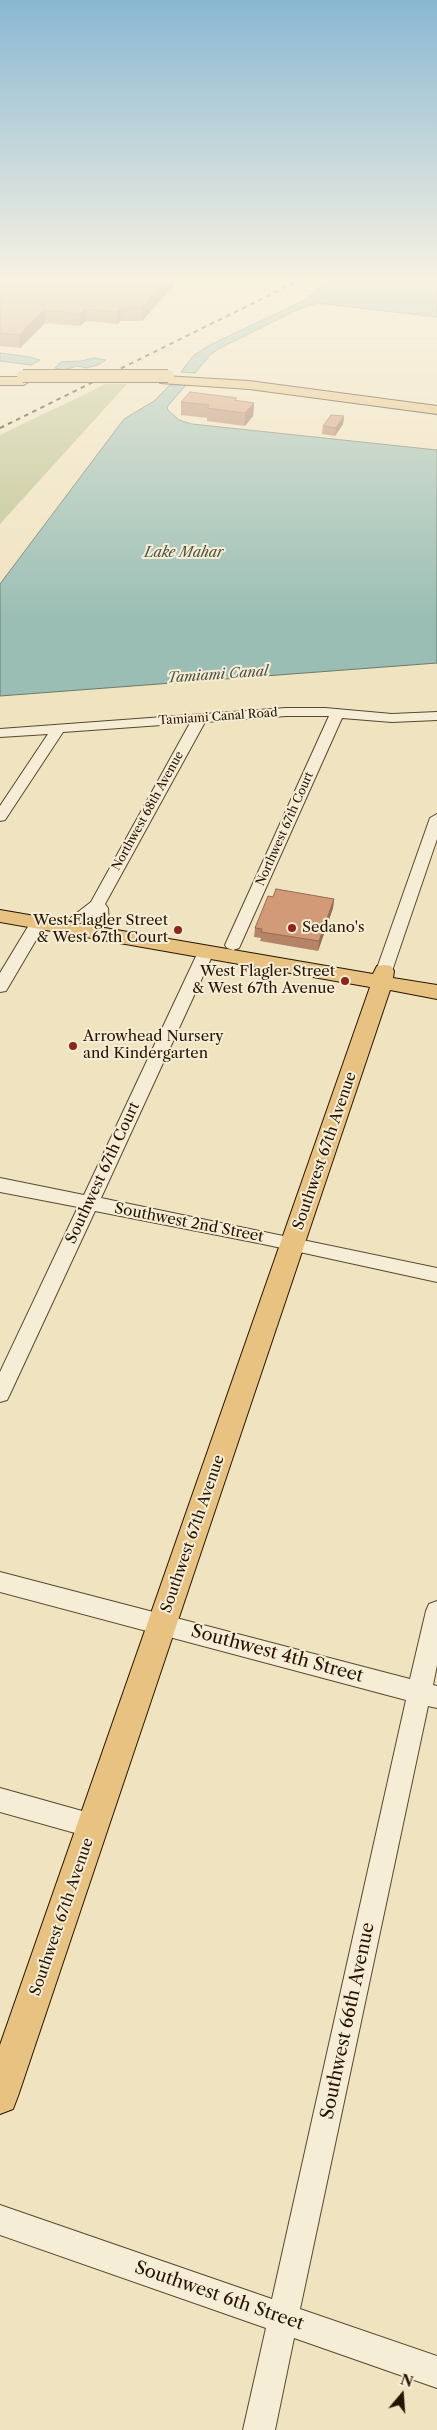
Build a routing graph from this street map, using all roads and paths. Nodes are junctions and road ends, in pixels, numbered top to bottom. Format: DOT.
graph roads {
  1 [pos="305,392"];
  2 [pos="349,392"];
  3 [pos="437,403"];
  4 [pos="437,410"];
  5 [pos="337,714"];
  6 [pos="437,716"];
  7 [pos="200,718"];
  8 [pos="58,728"];
  9 [pos="0,733"];
  10 [pos="0,817"];
  11 [pos="437,818"];
  12 [pos="0,905"];
  13 [pos="99,914"];
  14 [pos="0,916"];
  15 [pos="38,923"];
  16 [pos="233,945"];
  17 [pos="206,952"];
  18 [pos="383,976"];
  19 [pos="437,980"];
  20 [pos="0,987"];
  21 [pos="437,992"];
  22 [pos="0,1185"];
  23 [pos="89,1203"];
  24 [pos="292,1243"];
  25 [pos="437,1275"];
  26 [pos="0,1394"];
  27 [pos="0,1582"];
  28 [pos="437,1611"];
  29 [pos="162,1624"];
  30 [pos="428,1695"];
  31 [pos="0,1800"];
  32 [pos="92,1826"];
  33 [pos="3,2075"];
  34 [pos="0,2220"];
  35 [pos="283,2319"];
  36 [pos="437,2372"];
  37 [pos="259,2430"];
  1 -- 4 [label="main road"];
  2 -- 3 [label="main road"];
  5 -- 6 [label="street, Tamiami Canal Road"];
  5 -- 7 [label="street, Tamiami Canal Road"];
  5 -- 16 [label="street, Northwest 67th Court"];
  7 -- 8 [label="street, Tamiami Canal Road"];
  7 -- 13 [label="street, Northwest 68th Avenue"];
  8 -- 9 [label="street, Tamiami Canal Road"];
  8 -- 10 [label="street"];
  11 -- 18 [label="street"];
  12 -- 13 [label="main road"];
  13 -- 16 [label="main road"];
  14 -- 15 [label="main road"];
  15 -- 17 [label="main road"];
  15 -- 20 [label="street"];
  16 -- 18 [label="main road"];
  17 -- 18 [label="main road"];
  17 -- 23 [label="street, Southwest 67th Court"];
  18 -- 19 [label="main road"];
  18 -- 21 [label="main road"];
  18 -- 24 [label="main road, Southwest 67th Avenue"];
  22 -- 23 [label="street, Southwest 2nd Street"];
  23 -- 24 [label="street, Southwest 2nd Street"];
  23 -- 26 [label="street, Southwest 67th Court"];
  24 -- 25 [label="street, Southwest 2nd Street"];
  24 -- 29 [label="main road, Southwest 67th Avenue"];
  27 -- 29 [label="street, Southwest 4th Street"];
  28 -- 30 [label="street, Southwest 66th Avenue"];
  29 -- 30 [label="street, Southwest 4th Street"];
  29 -- 32 [label="main road, Southwest 67th Avenue"];
  30 -- 35 [label="street, Southwest 66th Avenue"];
  31 -- 32 [label="street"];
  32 -- 33 [label="main road, Southwest 67th Avenue"];
  34 -- 35 [label="street, Southwest 6th Street"];
  35 -- 36 [label="street, Southwest 6th Street"];
  35 -- 37 [label="street, Southwest 66th Avenue"];
}
